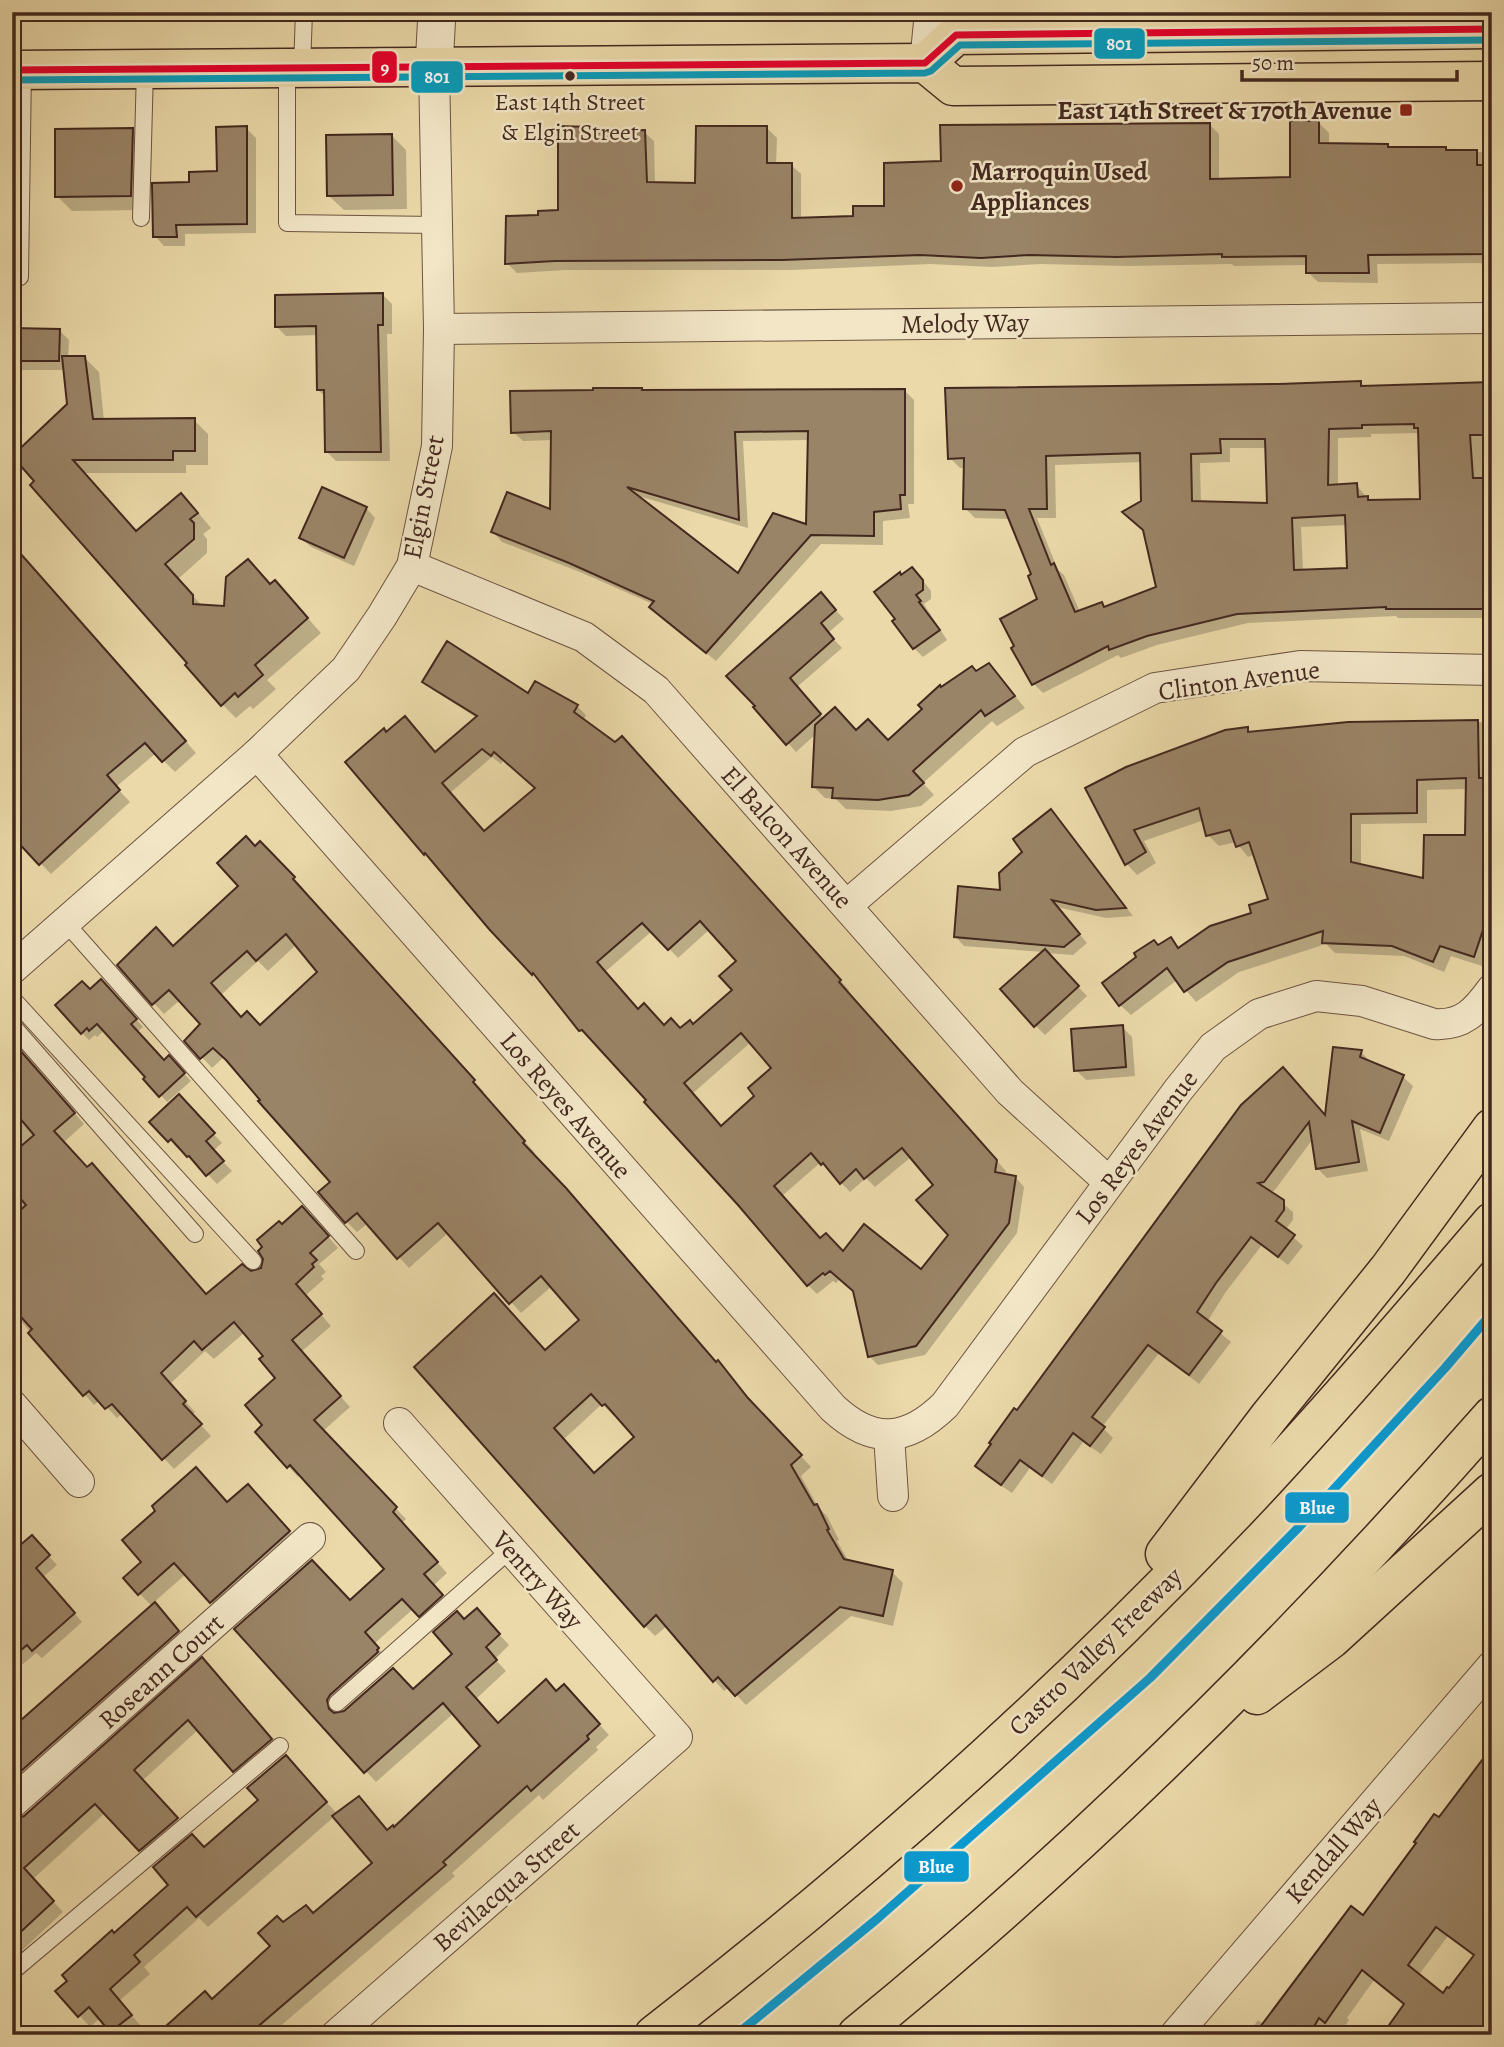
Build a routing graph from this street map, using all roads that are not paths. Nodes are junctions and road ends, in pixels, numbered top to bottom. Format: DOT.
graph roads {
  1 [pos="304,12"];
  2 [pos="437,12"];
  3 [pos="930,12"];
  4 [pos="1125,22"];
  5 [pos="1492,29"];
  6 [pos="925,63"];
  7 [pos="434,67"];
  8 [pos="295,68"];
  9 [pos="145,69"];
  10 [pos="18,70"];
  11 [pos="1492,80"];
  12 [pos="141,218"];
  13 [pos="436,225"];
  14 [pos="20,277"];
  15 [pos="1492,318"];
  16 [pos="439,329"];
  17 [pos="412,565"];
  18 [pos="1492,670"];
  19 [pos="257,754"];
  20 [pos="848,905"];
  21 [pos="65,922"];
  22 [pos="12,969"];
  23 [pos="1492,989"];
  24 [pos="12,998"];
  25 [pos="12,1025"];
  26 [pos="1492,1128"];
  27 [pos="1109,1182"];
  28 [pos="1492,1222"];
  29 [pos="195,1234"];
  30 [pos="356,1251"];
  31 [pos="253,1261"];
  32 [pos="12,1405"];
  33 [pos="1492,1416"];
  34 [pos="398,1423"];
  35 [pos="889,1435"];
  36 [pos="79,1482"];
  37 [pos="1492,1492"];
  38 [pos="893,1496"];
  39 [pos="310,1538"];
  40 [pos="511,1549"];
  41 [pos="1492,1666"];
  42 [pos="1078,1669"];
  43 [pos="337,1703"];
  44 [pos="677,1737"];
  45 [pos="280,1746"];
  46 [pos="1167,1759"];
  47 [pos="12,1803"];
  48 [pos="12,1972"];
  49 [pos="336,2035"];
  50 [pos="654,2035"];
  51 [pos="857,2035"];
  52 [pos="1175,2035"];
  1 -- 8 [label="lane"];
  2 -- 7 [label="street"];
  3 -- 6 [label="street"];
  4 -- 5 [label="main road"];
  4 -- 6 [label="main road"];
  6 -- 7 [label="main road"];
  6 -- 11 [label="main road"];
  7 -- 8 [label="main road"];
  7 -- 13 [label="street, Elgin Street"];
  8 -- 9 [label="main road"];
  8 -- 13 [label="lane"];
  9 -- 10 [label="main road"];
  9 -- 12 [label="lane"];
  10 -- 14 [label="lane"];
  13 -- 16 [label="street, Elgin Street"];
  15 -- 16 [label="street, Melody Way"];
  16 -- 17 [label="street, Elgin Street"];
  17 -- 19 [label="street, Elgin Street"];
  17 -- 20 [label="street, El Balcon Avenue"];
  18 -- 20 [label="street, Clinton Avenue"];
  19 -- 21 [label="street, Elgin Street"];
  19 -- 35 [label="street, Los Reyes Avenue"];
  20 -- 27 [label="street, El Balcon Avenue"];
  21 -- 22 [label="street, Elgin Street"];
  21 -- 30 [label="lane"];
  23 -- 27 [label="street, Los Reyes Avenue"];
  24 -- 31 [label="lane"];
  25 -- 29 [label="lane"];
  26 -- 42 [label="main road"];
  27 -- 35 [label="street, Los Reyes Avenue"];
  28 -- 42 [label="main road, Castro Valley Freeway"];
  32 -- 36 [label="street"];
  33 -- 46 [label="main road"];
  34 -- 40 [label="street, Ventry Way"];
  35 -- 38 [label="street"];
  37 -- 46 [label="main road"];
  39 -- 47 [label="street, Roseann Court"];
  40 -- 43 [label="lane"];
  40 -- 44 [label="street, Ventry Way"];
  41 -- 52 [label="street, Kendall Way"];
  42 -- 50 [label="main road, Castro Valley Freeway"];
  44 -- 49 [label="street, Bevilacqua Street"];
  45 -- 48 [label="lane"];
  46 -- 51 [label="main road"];
}
